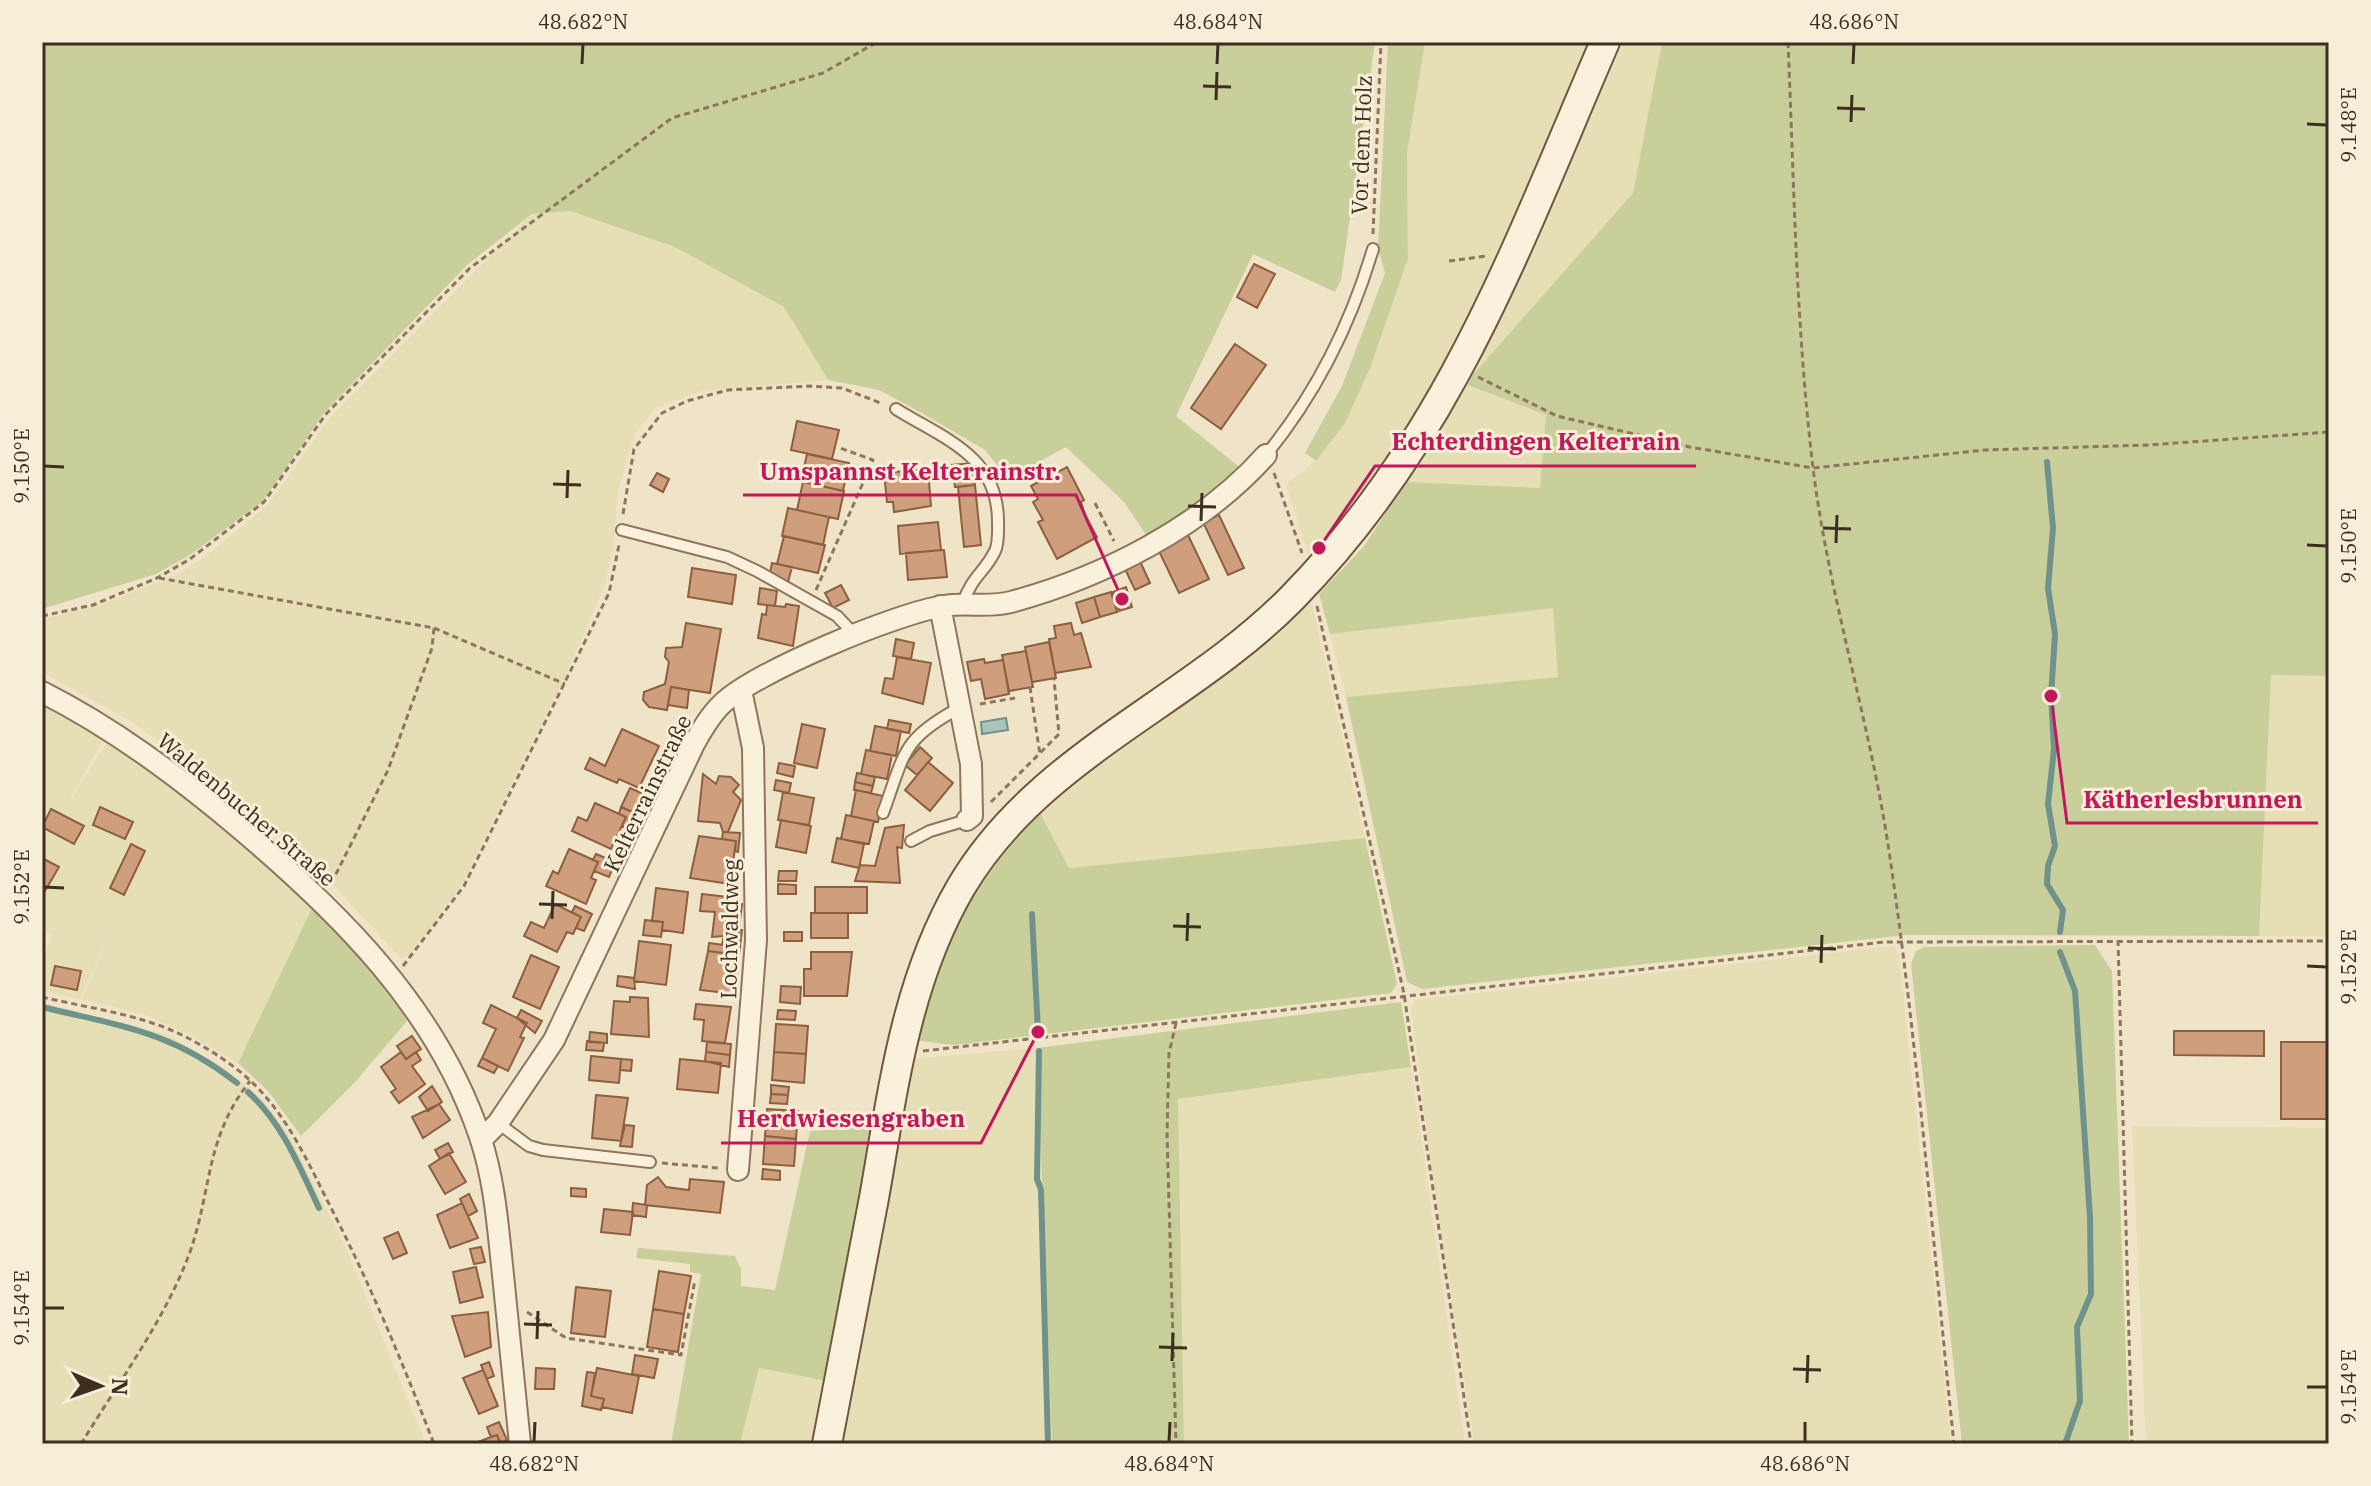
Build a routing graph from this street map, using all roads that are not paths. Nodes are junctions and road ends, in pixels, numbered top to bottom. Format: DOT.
graph roads {
  1 [pos="1605,42"];
  2 [pos="1373,249"];
  3 [pos="896,409"];
  4 [pos="1266,455"];
  5 [pos="622,530"];
  6 [pos="963,603"];
  7 [pos="940,606"];
  8 [pos="855,635"];
  9 [pos="741,690"];
  10 [pos="42,692"];
  11 [pos="961,707"];
  12 [pos="883,813"];
  13 [pos="969,818"];
  14 [pos="911,841"];
  15 [pos="498,1123"];
  16 [pos="481,1140"];
  17 [pos="650,1162"];
  18 [pos="738,1170"];
  19 [pos="520,1444"];
  20 [pos="827,1444"];
  1 -- 20 [label="main road"];
  2 -- 4 [label="lane"];
  3 -- 6 [label="lane"];
  4 -- 6 [label="street, Kelterrainstraße"];
  5 -- 8 [label="lane"];
  6 -- 7 [label="street, Kelterrainstraße"];
  7 -- 8 [label="street, Kelterrainstraße"];
  7 -- 11 [label="street"];
  8 -- 9 [label="street, Kelterrainstraße"];
  9 -- 15 [label="street, Kelterrainstraße"];
  9 -- 18 [label="street, Lochwaldweg"];
  10 -- 16 [label="street, Waldenbucher Straße"];
  11 -- 12 [label="lane"];
  11 -- 13 [label="street"];
  13 -- 14 [label="lane"];
  15 -- 16 [label="street, Kelterrainstraße"];
  15 -- 17 [label="lane"];
  16 -- 19 [label="street, Waldenbucher Straße"];
}
